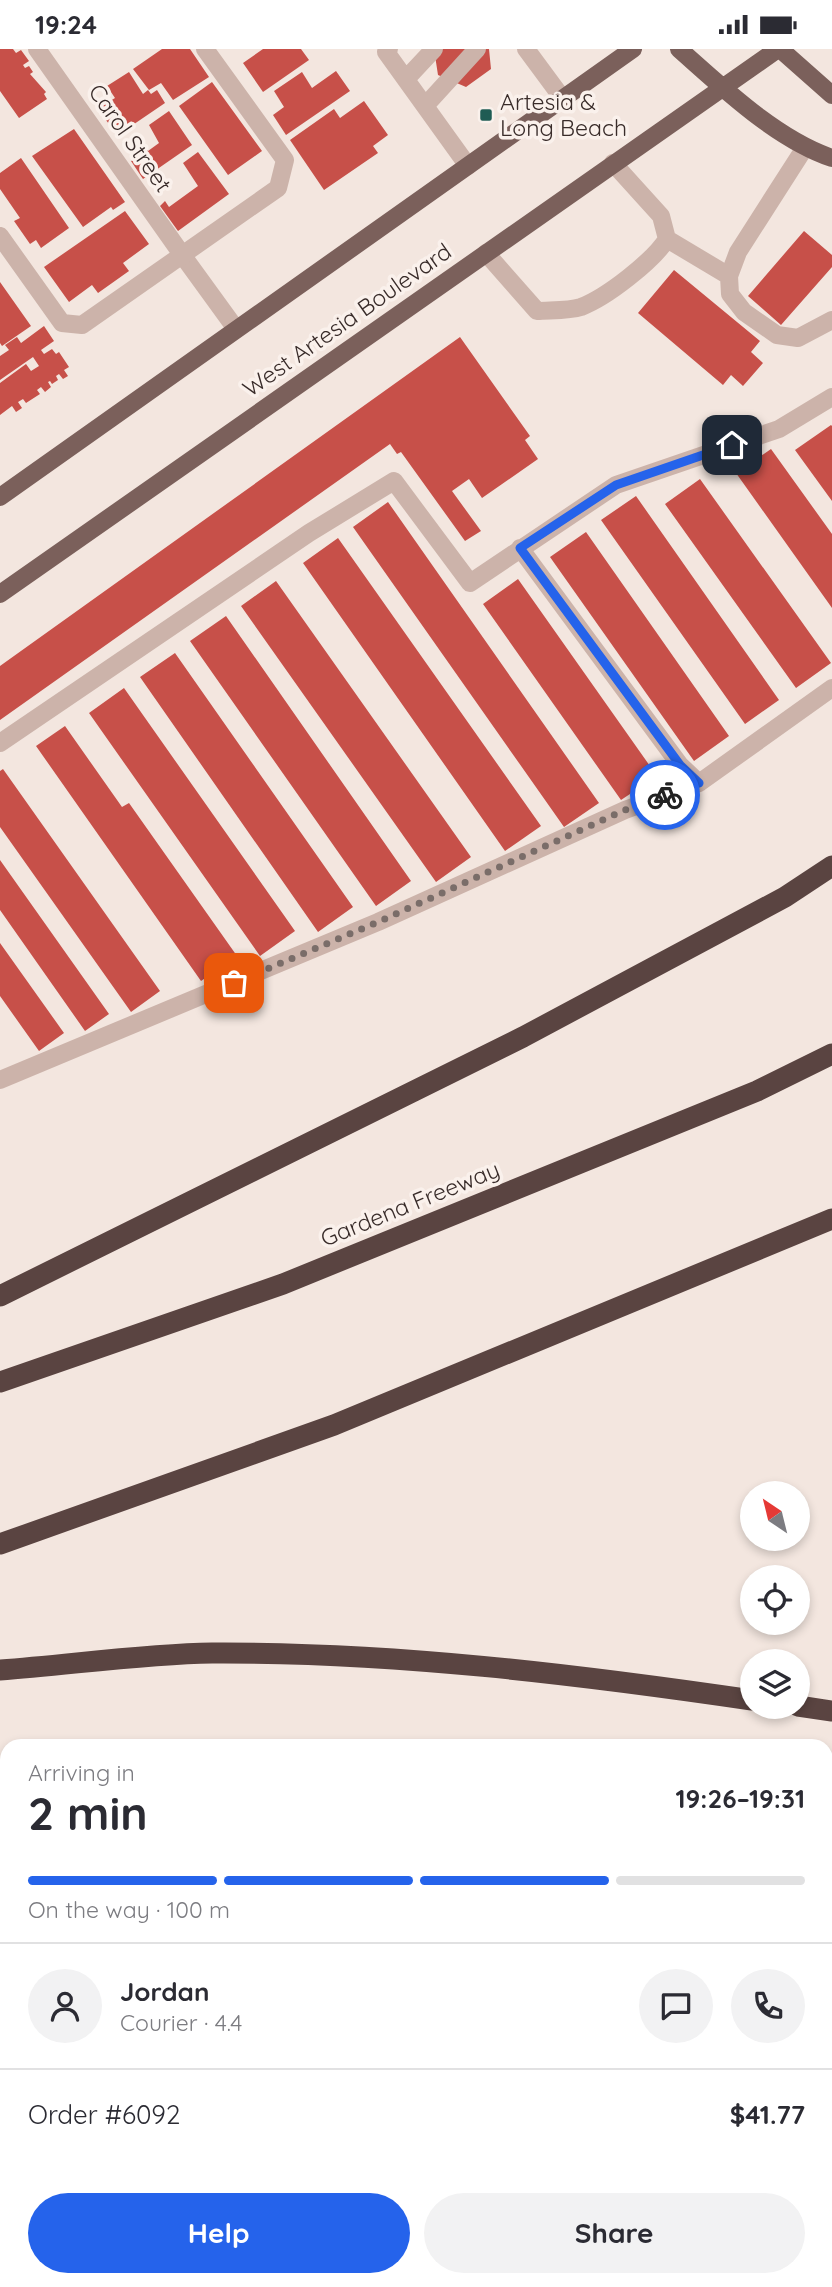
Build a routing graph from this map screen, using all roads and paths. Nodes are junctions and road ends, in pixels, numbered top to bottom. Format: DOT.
graph roads {
  1 [pos="37,49"];
  2 [pos="205,49"];
  3 [pos="389,49"];
  4 [pos="434,49"];
  5 [pos="477,49"];
  6 [pos="526,49"];
  7 [pos="633,49"];
  8 [pos="679,49"];
  9 [pos="779,49"];
  10 [pos="406,79"];
  11 [pos="721,86"];
  12 [pos="832,95"];
  13 [pos="563,99"];
  14 [pos="425,106"];
  15 [pos="804,149"];
  16 [pos="832,158"];
  17 [pos="613,163"];
  18 [pos="468,166"];
  19 [pos="0,236"];
  20 [pos="667,239"];
  21 [pos="486,253"];
  22 [pos="183,255"];
  23 [pos="729,276"];
  24 [pos="832,320"];
  25 [pos="236,330"];
  26 [pos="832,397"];
  27 [pos="0,497"];
  28 [pos="520,548"];
  29 [pos="0,594"];
  30 [pos="832,688"];
  31 [pos="0,743"];
  32 [pos="699,783"];
  33 [pos="832,866"];
  34 [pos="832,1054"];
  35 [pos="0,1080"];
  36 [pos="832,1219"];
  37 [pos="0,1296"];
  38 [pos="7,1380"];
  39 [pos="0,1401"];
  40 [pos="0,1544"];
  41 [pos="0,1670"];
  42 [pos="740,1698"];
  43 [pos="810,1708"];
  44 [pos="832,1711"];
  1 -- 22 [label="street, Carol Street"];
  2 -- 22 [label="street"];
  3 -- 10 [label="street"];
  4 -- 10 [label="street"];
  5 -- 14 [label="street"];
  6 -- 13 [label="street"];
  7 -- 13 [label="main road"];
  8 -- 11 [label="main road"];
  9 -- 11 [label="main road, West Artesia Boulevard"];
  9 -- 12 [label="main road"];
  10 -- 14 [label="street"];
  11 -- 15 [label="main road"];
  11 -- 17 [label="main road, West Artesia Boulevard"];
  13 -- 18 [label="main road"];
  14 -- 18 [label="street"];
  15 -- 16 [label="main road"];
  15 -- 23 [label="street"];
  17 -- 20 [label="street"];
  17 -- 21 [label="main road, West Artesia Boulevard"];
  18 -- 25 [label="main road"];
  19 -- 22 [label="street"];
  20 -- 21 [label="street"];
  20 -- 23 [label="street"];
  21 -- 29 [label="main road, West Artesia Boulevard"];
  22 -- 25 [label="street, Carol Street"];
  23 -- 24 [label="street"];
  25 -- 27 [label="main road"];
  26 -- 28 [label="street"];
  28 -- 31 [label="street"];
  28 -- 32 [label="street"];
  30 -- 32 [label="street"];
  32 -- 35 [label="street"];
  33 -- 37 [label="highway"];
  34 -- 38 [label="highway, Gardena Freeway"];
  36 -- 40 [label="highway"];
  38 -- 39 [label="highway"];
  41 -- 42 [label="highway"];
  43 -- 44 [label="highway"];
}
